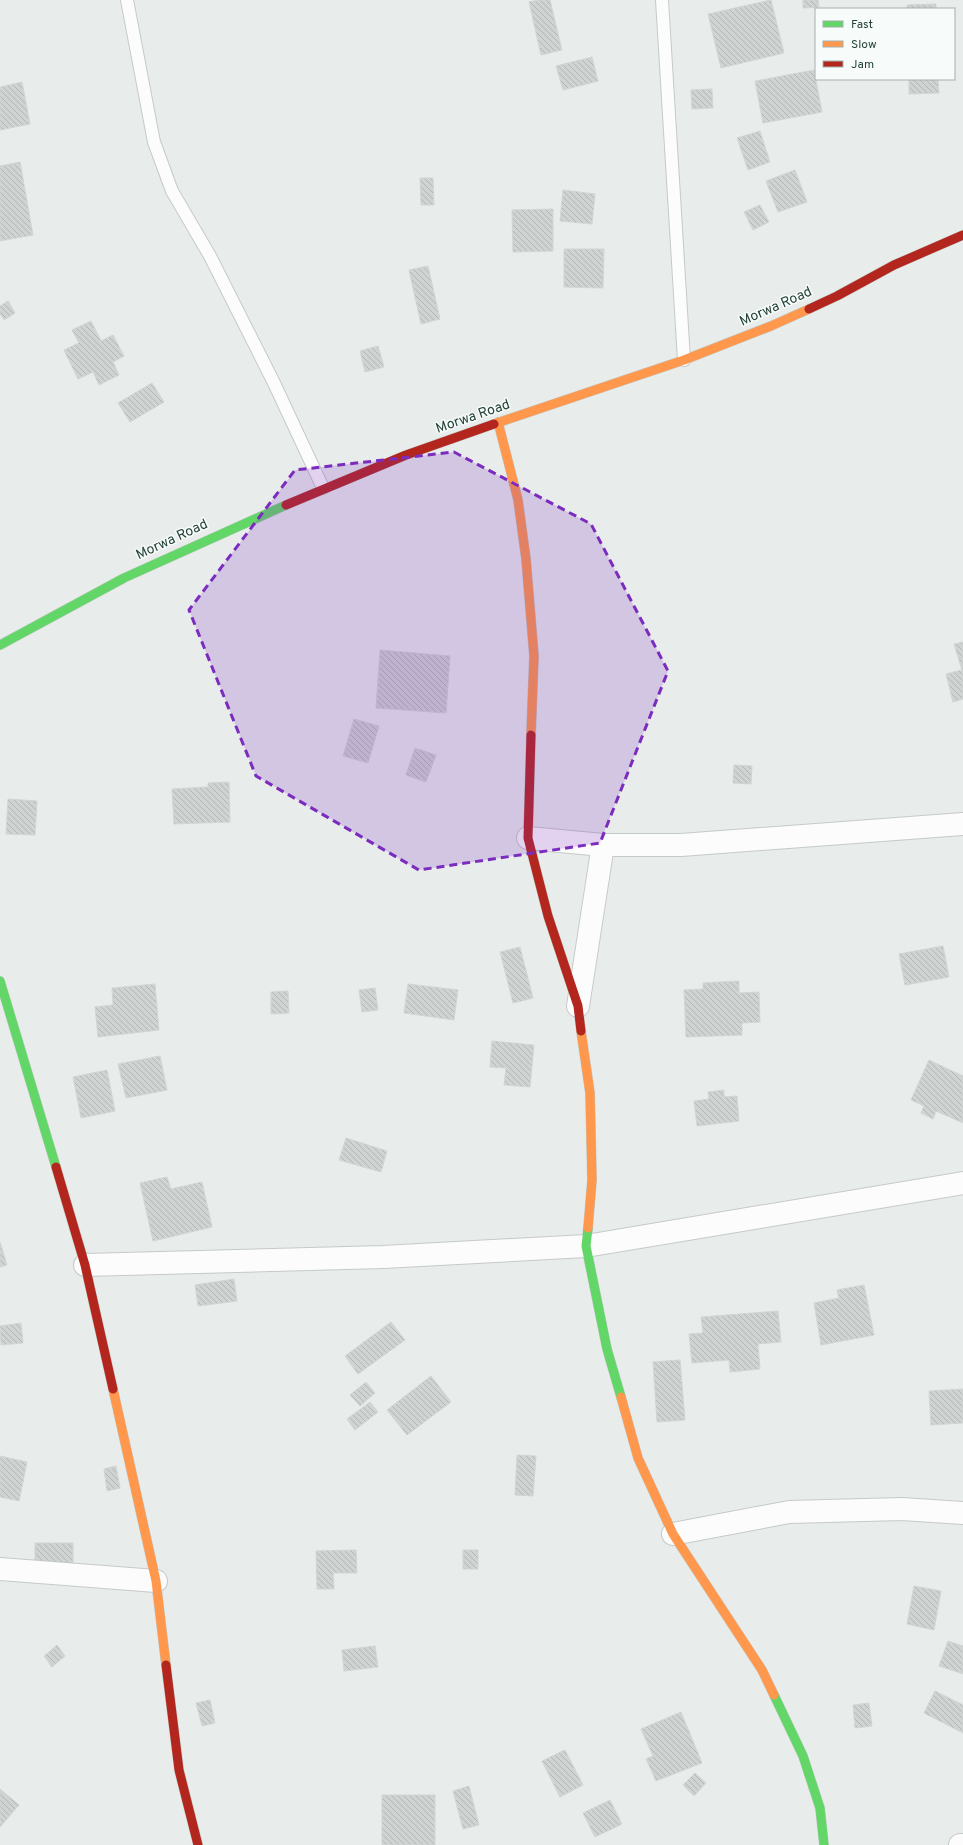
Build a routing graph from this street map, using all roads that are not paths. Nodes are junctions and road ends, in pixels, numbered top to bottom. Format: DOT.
graph roads {
  1 [pos="127,0"];
  2 [pos="662,0"];
  3 [pos="963,235"];
  4 [pos="684,360"];
  5 [pos="498,422"];
  6 [pos="323,488"];
  7 [pos="0,645"];
  8 [pos="963,824"];
  9 [pos="528,838"];
  10 [pos="603,845"];
  11 [pos="0,981"];
  12 [pos="578,1006"];
  13 [pos="963,1183"];
  14 [pos="586,1246"];
  15 [pos="85,1265"];
  16 [pos="963,1513"];
  17 [pos="674,1534"];
  18 [pos="0,1569"];
  19 [pos="156,1581"];
  20 [pos="198,1845"];
  21 [pos="824,1845"];
  22 [pos="960,1845"];
  23 [pos="963,1845"];
  1 -- 6 [label="lane"];
  2 -- 4 [label="lane"];
  3 -- 4 [label="street, Morwa Road"];
  4 -- 5 [label="street, Morwa Road"];
  5 -- 6 [label="street, Morwa Road"];
  5 -- 9 [label="street"];
  6 -- 7 [label="street, Morwa Road"];
  8 -- 10 [label="street"];
  9 -- 10 [label="street"];
  9 -- 12 [label="street"];
  10 -- 12 [label="street"];
  11 -- 15 [label="street"];
  12 -- 14 [label="street"];
  13 -- 14 [label="street"];
  14 -- 15 [label="street"];
  14 -- 17 [label="street"];
  15 -- 19 [label="street"];
  16 -- 17 [label="street"];
  17 -- 21 [label="street"];
  18 -- 19 [label="street"];
  19 -- 20 [label="street"];
  22 -- 23 [label="street"];
}
